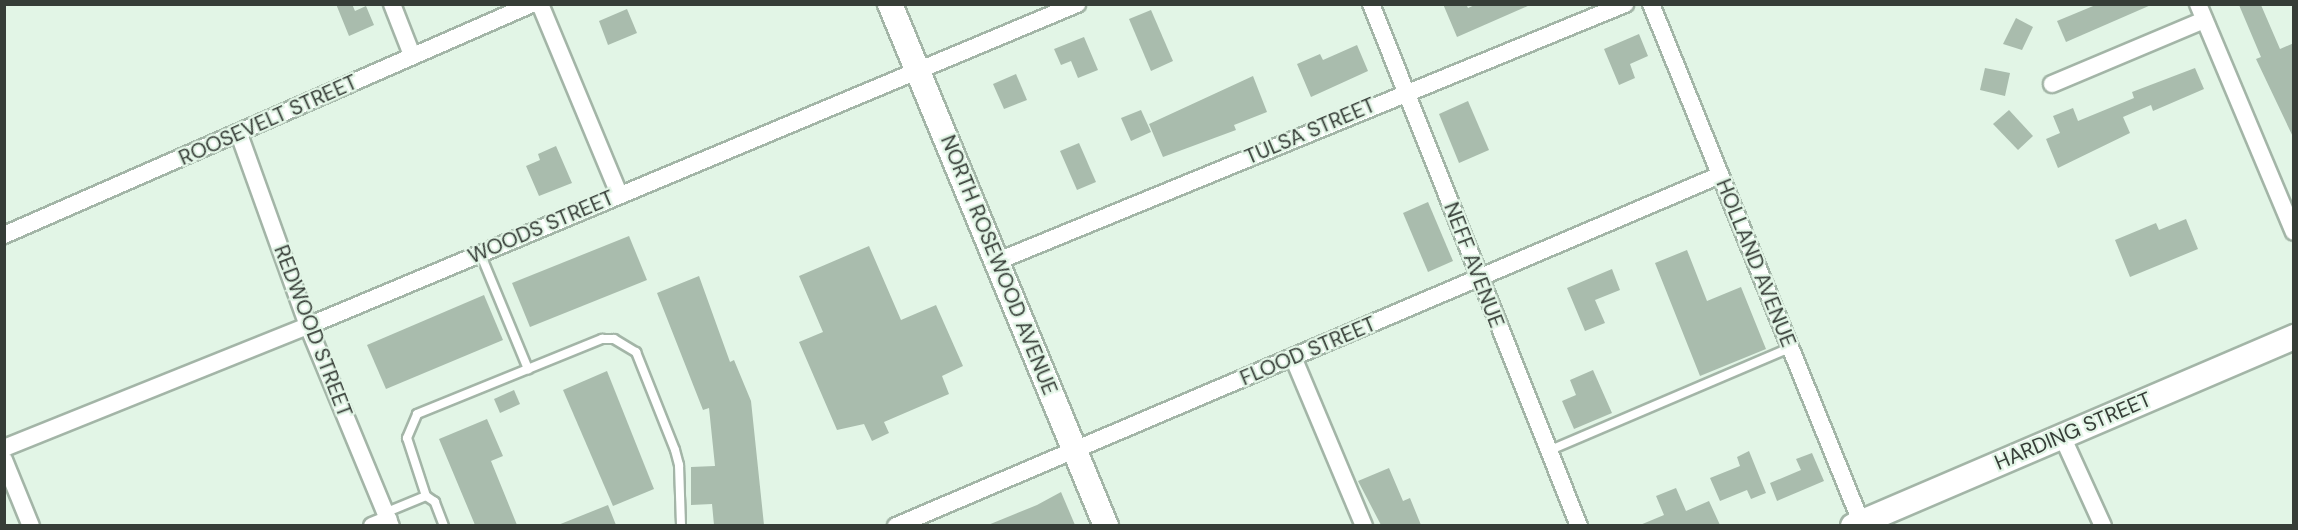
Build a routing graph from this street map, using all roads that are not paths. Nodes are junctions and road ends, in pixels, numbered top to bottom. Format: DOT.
graph roads {
  1 [pos="392,4"];
  2 [pos="532,4"];
  3 [pos="540,4"];
  4 [pos="890,4"];
  5 [pos="1077,4"];
  6 [pos="1371,4"];
  7 [pos="1625,4"];
  8 [pos="1652,4"];
  9 [pos="2201,12"];
  10 [pos="412,55"];
  11 [pos="919,69"];
  12 [pos="2052,84"];
  13 [pos="1407,91"];
  14 [pos="239,134"];
  15 [pos="1720,175"];
  16 [pos="619,194"];
  17 [pos="2294,232"];
  18 [pos="4,236"];
  19 [pos="480,252"];
  20 [pos="998,261"];
  21 [pos="1478,280"];
  22 [pos="308,326"];
  23 [pos="2294,337"];
  24 [pos="1790,348"];
  25 [pos="1293,357"];
  26 [pos="528,369"];
  27 [pos="2062,436"];
  28 [pos="4,448"];
  29 [pos="1076,450"];
  30 [pos="1548,451"];
  31 [pos="4,460"];
  32 [pos="426,496"];
  33 [pos="389,519"];
  34 [pos="1857,524"];
  35 [pos="31,525"];
  36 [pos="372,525"];
  37 [pos="444,525"];
  38 [pos="681,525"];
  39 [pos="896,525"];
  40 [pos="1106,525"];
  41 [pos="1364,525"];
  42 [pos="1579,525"];
  43 [pos="2103,525"];
  1 -- 10 [label="street"];
  2 -- 10 [label="street, ROOSEVELT STREET"];
  3 -- 16 [label="street"];
  4 -- 11 [label="street, NORTH ROSEWOOD AVENUE"];
  5 -- 11 [label="street, WOODS STREET"];
  6 -- 13 [label="street, NEFF AVENUE"];
  7 -- 13 [label="street, TULSA STREET"];
  8 -- 15 [label="street, HOLLAND AVENUE"];
  9 -- 12 [label="street"];
  9 -- 17 [label="street"];
  10 -- 14 [label="street, ROOSEVELT STREET"];
  11 -- 16 [label="street, WOODS STREET"];
  11 -- 20 [label="street, NORTH ROSEWOOD AVENUE"];
  13 -- 20 [label="street, TULSA STREET"];
  13 -- 21 [label="street, NEFF AVENUE"];
  14 -- 18 [label="street, ROOSEVELT STREET"];
  14 -- 22 [label="street, REDWOOD STREET"];
  15 -- 21 [label="street, FLOOD STREET"];
  15 -- 24 [label="street, HOLLAND AVENUE"];
  16 -- 19 [label="street, WOODS STREET"];
  19 -- 22 [label="street, WOODS STREET"];
  19 -- 26 [label="lane"];
  20 -- 29 [label="street, NORTH ROSEWOOD AVENUE"];
  21 -- 25 [label="street, FLOOD STREET"];
  21 -- 30 [label="street, NEFF AVENUE"];
  22 -- 28 [label="street, WOODS STREET"];
  22 -- 33 [label="street, REDWOOD STREET"];
  23 -- 27 [label="street, HARDING STREET"];
  24 -- 30 [label="lane"];
  24 -- 34 [label="street, HOLLAND AVENUE"];
  25 -- 29 [label="street, FLOOD STREET"];
  25 -- 41 [label="street"];
  26 -- 32 [label="lane"];
  26 -- 38 [label="lane"];
  27 -- 34 [label="street, HARDING STREET"];
  27 -- 43 [label="street"];
  29 -- 39 [label="street, FLOOD STREET"];
  29 -- 40 [label="street, NORTH ROSEWOOD AVENUE"];
  30 -- 42 [label="street, NEFF AVENUE"];
  31 -- 35 [label="street"];
  32 -- 33 [label="lane"];
  32 -- 37 [label="lane"];
  33 -- 36 [label="street"];
}
